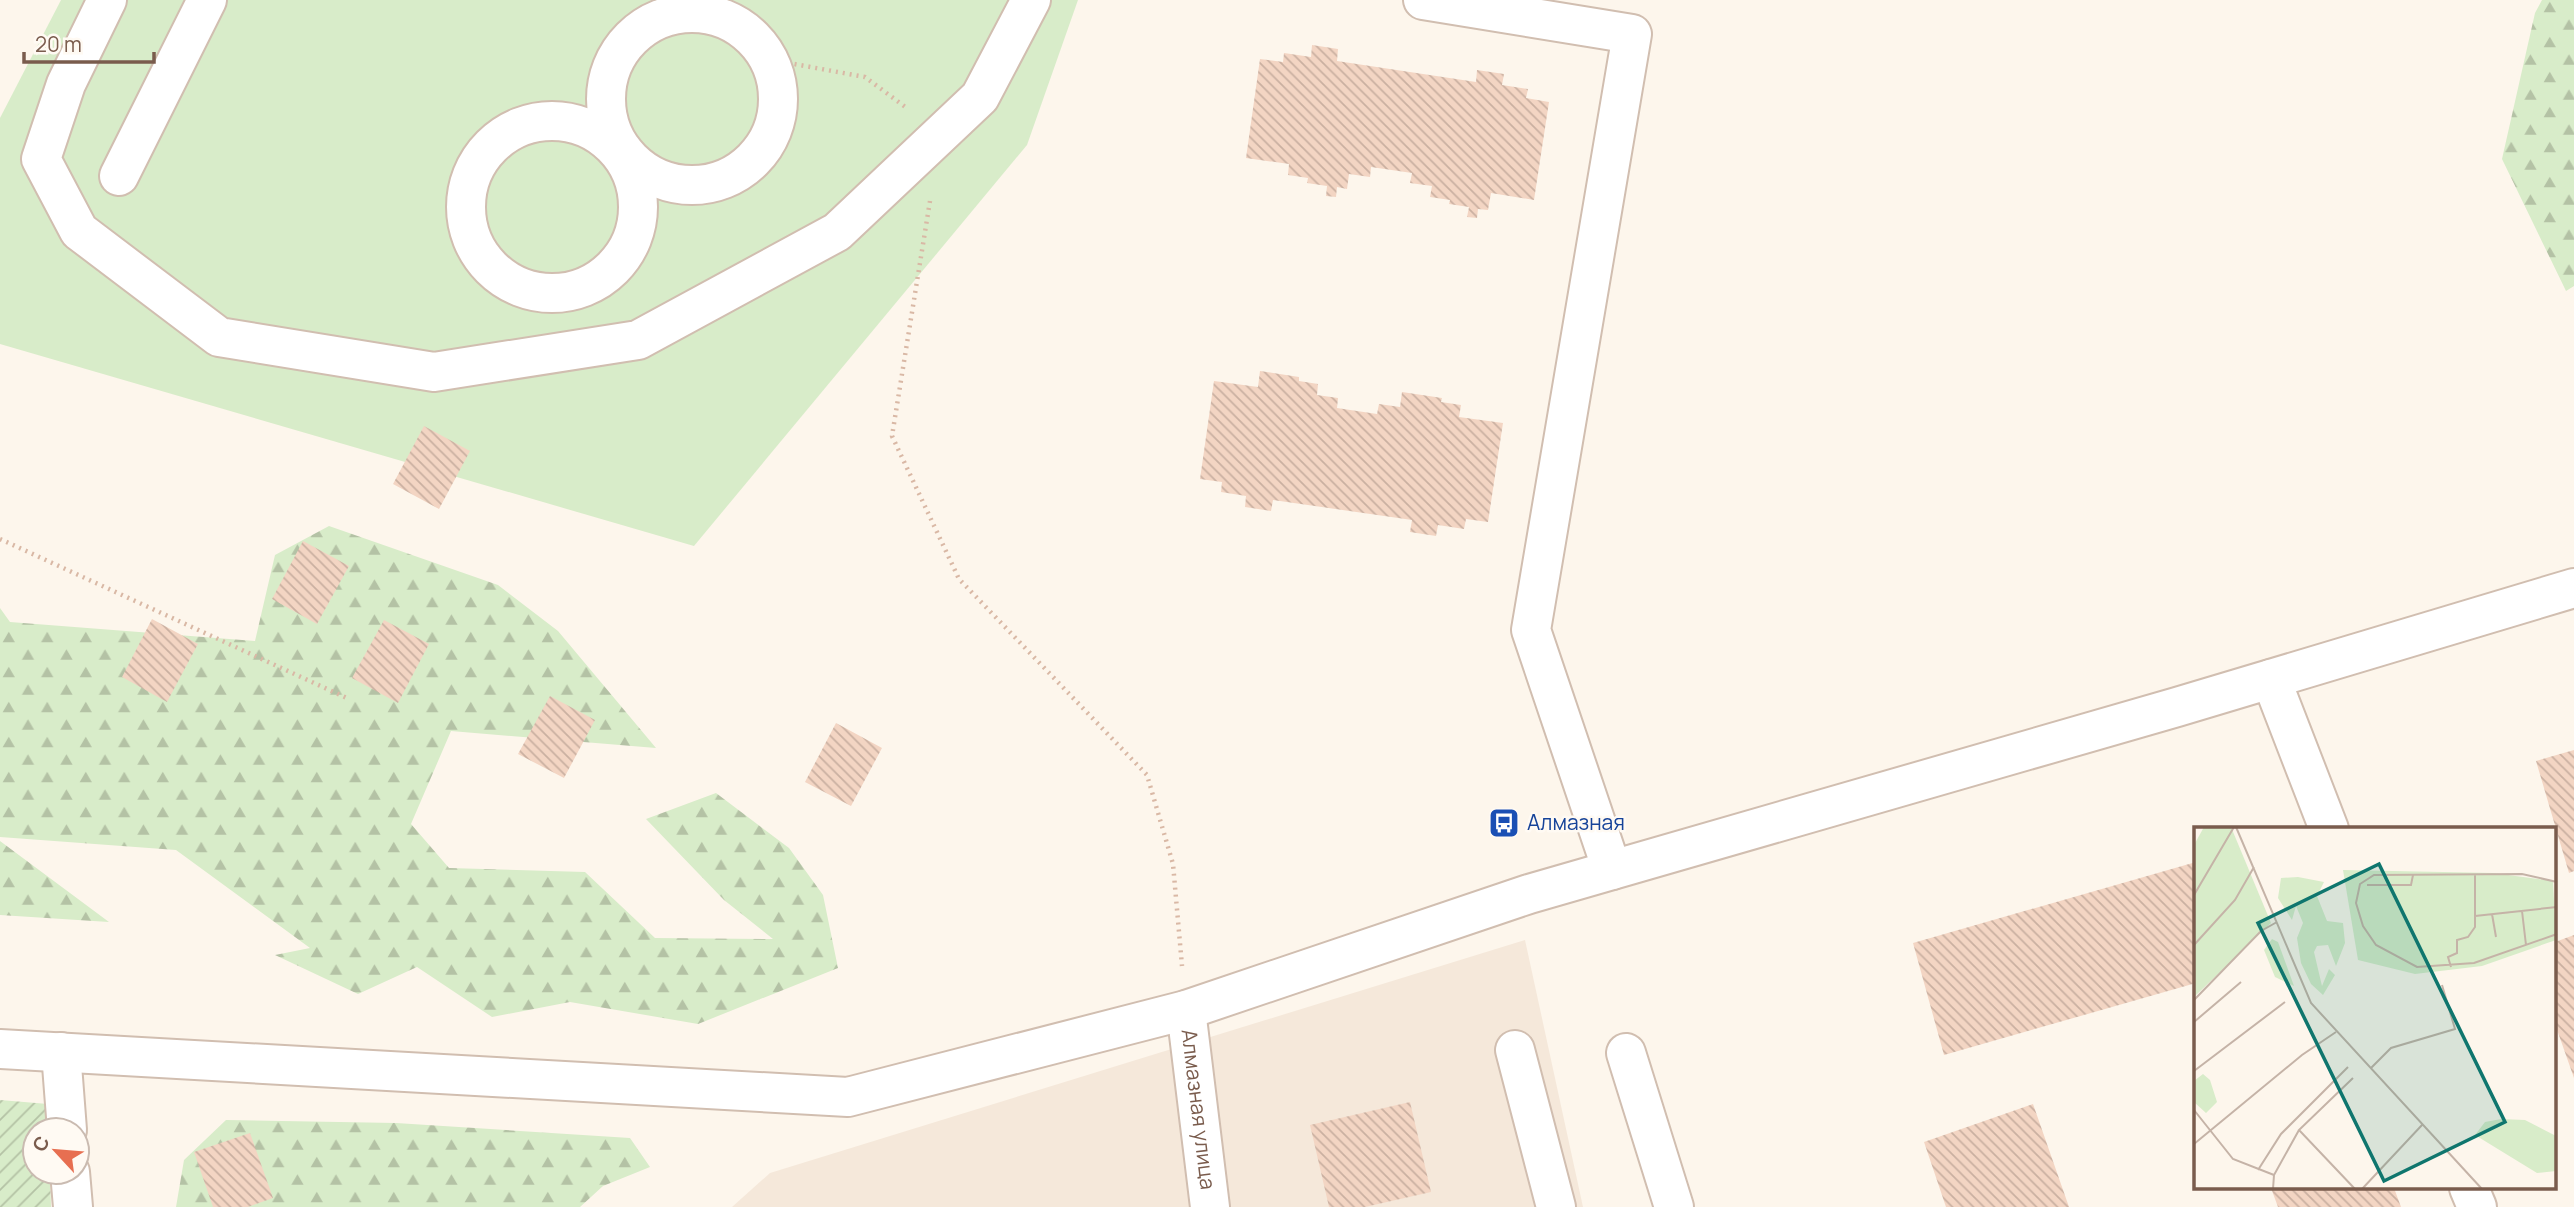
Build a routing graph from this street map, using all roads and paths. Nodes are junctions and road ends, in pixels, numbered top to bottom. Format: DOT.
graph roads {
  1 [pos="107,0"];
  2 [pos="207,0"];
  3 [pos="1031,0"];
  4 [pos="1423,0"];
  5 [pos="767,59"];
  6 [pos="941,134"];
  7 [pos="624,154"];
  8 [pos="119,176"];
  9 [pos="0,539"];
  10 [pos="2574,588"];
  11 [pos="2271,679"];
  12 [pos="349,699"];
  13 [pos="2328,827"];
  14 [pos="1612,870"];
  15 [pos="1186,1010"];
  16 [pos="0,1049"];
  17 [pos="1515,1051"];
  18 [pos="61,1052"];
  19 [pos="1626,1053"];
  20 [pos="66,1116"];
  21 [pos="71,1186"];
  22 [pos="2470,1190"];
  23 [pos="73,1207"];
  24 [pos="1210,1207"];
  25 [pos="1556,1207"];
  26 [pos="1674,1207"];
  27 [pos="2477,1207"];
  1 -- 6 [label="street"];
  2 -- 8 [label="street"];
  3 -- 6 [label="street"];
  4 -- 14 [label="street"];
  5 -- 6 [label="path"];
  5 -- 7 [label="street"];
  5 -- 7 [label="street"];
  6 -- 15 [label="path"];
  7 -- 7 [label="street"];
  9 -- 12 [label="path"];
  10 -- 11 [label="street"];
  11 -- 13 [label="street"];
  11 -- 14 [label="street"];
  14 -- 15 [label="street"];
  15 -- 18 [label="street"];
  15 -- 24 [label="street, Алмазная улица"];
  16 -- 18 [label="street"];
  17 -- 25 [label="street"];
  18 -- 20 [label="street"];
  19 -- 26 [label="street"];
  21 -- 23 [label="street"];
  22 -- 27 [label="street"];
}
